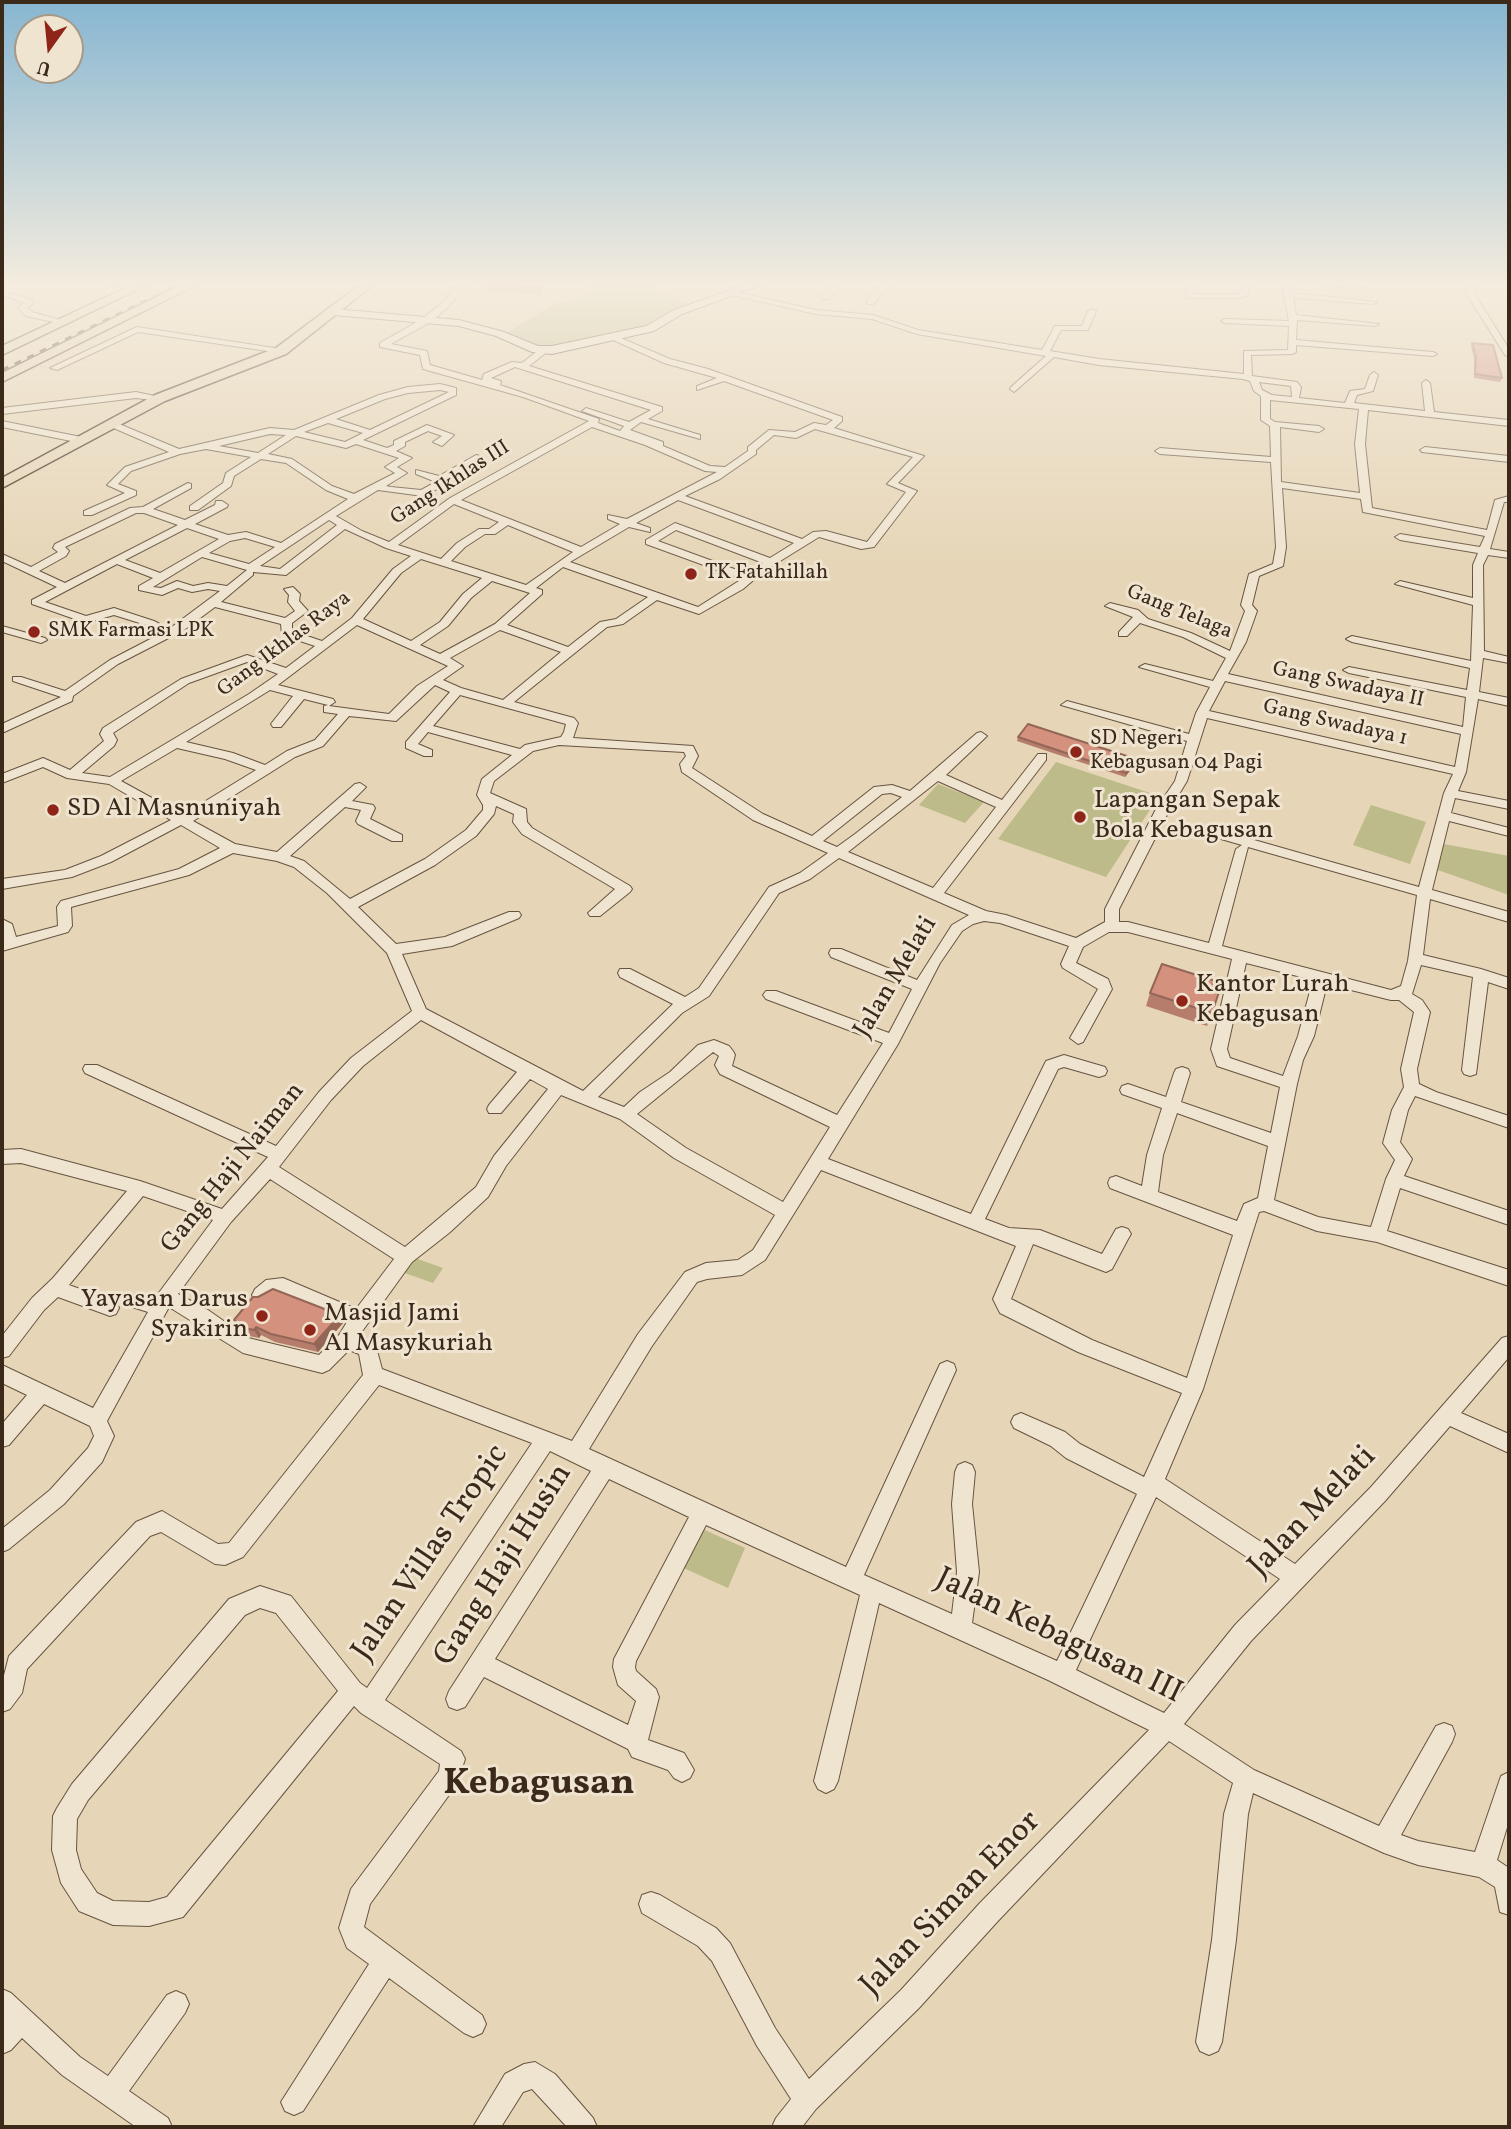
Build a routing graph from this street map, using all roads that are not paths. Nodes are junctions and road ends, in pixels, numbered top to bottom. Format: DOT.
graph roads {
  1 [pos="206,380"];
  2 [pos="451,380"];
  3 [pos="474,380"];
  4 [pos="491,380"];
  5 [pos="569,380"];
  6 [pos="718,380"];
  7 [pos="731,380"];
  8 [pos="1022,380"];
  9 [pos="1252,380"];
  10 [pos="1268,380"];
  11 [pos="1372,380"];
  12 [pos="1426,383"];
  13 [pos="440,387"];
  14 [pos="700,388"];
  15 [pos="1014,389"];
  16 [pos="1265,395"];
  17 [pos="1296,396"];
  18 [pos="160,398"];
  19 [pos="1349,405"];
  20 [pos="1364,407"];
  21 [pos="2,411"];
  22 [pos="1430,414"];
  23 [pos="326,419"];
  24 [pos="635,422"];
  25 [pos="1509,423"];
  26 [pos="2,424"];
  27 [pos="112,424"];
  28 [pos="591,424"];
  29 [pos="1273,424"];
  30 [pos="826,429"];
  31 [pos="1319,429"];
  32 [pos="295,433"];
  33 [pos="372,433"];
  34 [pos="697,438"];
  35 [pos="81,440"];
  36 [pos="356,441"];
  37 [pos="442,443"];
  38 [pos="660,444"];
  39 [pos="206,446"];
  40 [pos="1425,450"];
  41 [pos="1160,451"];
  42 [pos="177,452"];
  43 [pos="389,452"];
  44 [pos="260,455"];
  45 [pos="479,457"];
  46 [pos="1509,459"];
  47 [pos="1276,460"];
  48 [pos="725,470"];
  49 [pos="419,472"];
  50 [pos="441,481"];
  51 [pos="2,483"];
  52 [pos="1278,484"];
  53 [pos="188,486"];
  54 [pos="377,486"];
  55 [pos="470,491"];
  56 [pos="678,497"];
  57 [pos="1366,497"];
  58 [pos="355,498"];
  59 [pos="1509,499"];
  60 [pos="453,500"];
  61 [pos="219,503"];
  62 [pos="194,508"];
  63 [pos="145,510"];
  64 [pos="88,513"];
  65 [pos="329,516"];
  66 [pos="612,517"];
  67 [pos="506,522"];
  68 [pos="629,523"];
  69 [pos="186,525"];
  70 [pos="344,525"];
  71 [pos="646,530"];
  72 [pos="1491,534"];
  73 [pos="1401,537"];
  74 [pos="227,538"];
  75 [pos="803,543"];
  76 [pos="390,546"];
  77 [pos="284,547"];
  78 [pos="1483,551"];
  79 [pos="583,552"];
  80 [pos="201,554"];
  81 [pos="421,554"];
  82 [pos="1509,555"];
  83 [pos="2,557"];
  84 [pos="116,560"];
  85 [pos="444,562"];
  86 [pos="771,562"];
  87 [pos="562,563"];
  88 [pos="458,567"];
  89 [pos="250,571"];
  90 [pos="29,572"];
  91 [pos="448,574"];
  92 [pos="158,576"];
  93 [pos="490,577"];
  94 [pos="749,578"];
  95 [pos="1400,584"];
  96 [pos="65,587"];
  97 [pos="529,588"];
  98 [pos="289,589"];
  99 [pos="230,590"];
  100 [pos="657,595"];
  101 [pos="213,603"];
  102 [pos="1478,603"];
  103 [pos="1110,606"];
  104 [pos="1140,617"];
  105 [pos="356,620"];
  106 [pos="287,622"];
  107 [pos="499,626"];
  108 [pos="2,629"];
  109 [pos="167,633"];
  110 [pos="1123,634"];
  111 [pos="1352,639"];
  112 [pos="41,640"];
  113 [pos="323,645"];
  114 [pos="413,645"];
  115 [pos="569,651"];
  116 [pos="1232,656"];
  117 [pos="442,658"];
  118 [pos="1477,659"];
  119 [pos="1509,660"];
  120 [pos="1145,667"];
  121 [pos="1349,670"];
  122 [pos="288,673"];
  123 [pos="17,679"];
  124 [pos="433,680"];
  125 [pos="1218,681"];
  126 [pos="268,686"];
  127 [pos="457,691"];
  128 [pos="67,695"];
  129 [pos="1471,695"];
  130 [pos="300,696"];
  131 [pos="1509,702"];
  132 [pos="505,704"];
  133 [pos="1067,705"];
  134 [pos="345,712"];
  135 [pos="1202,713"];
  136 [pos="277,724"];
  137 [pos="425,727"];
  138 [pos="2,729"];
  139 [pos="1468,732"];
  140 [pos="981,736"];
  141 [pos="1192,739"];
  142 [pos="566,741"];
  143 [pos="176,744"];
  144 [pos="428,752"];
  145 [pos="520,753"];
  146 [pos="1042,757"];
  147 [pos="267,770"];
  148 [pos="1460,772"];
  149 [pos="71,775"];
  150 [pos="937,776"];
  151 [pos="2,779"];
  152 [pos="112,781"];
  153 [pos="360,787"];
  154 [pos="1450,793"];
  155 [pos="483,795"];
  156 [pos="910,796"];
  157 [pos="345,803"];
  158 [pos="1509,805"];
  159 [pos="1004,806"];
  160 [pos="1444,815"];
  161 [pos="183,819"];
  162 [pos="1212,832"];
  163 [pos="1509,832"];
  164 [pos="397,838"];
  165 [pos="813,842"];
  166 [pos="232,848"];
  167 [pos="1243,849"];
  168 [pos="836,855"];
  169 [pos="280,857"];
  170 [pos="2,884"];
  171 [pos="1424,894"];
  172 [pos="934,896"];
  173 [pos="348,906"];
  174 [pos="595,913"];
  175 [pos="514,915"];
  176 [pos="984,916"];
  177 [pos="1509,917"];
  178 [pos="2,924"];
  179 [pos="1112,925"];
  180 [pos="1077,944"];
  181 [pos="6,945"];
  182 [pos="1214,949"];
  183 [pos="836,953"];
  184 [pos="395,955"];
  185 [pos="1240,956"];
  186 [pos="1415,961"];
  187 [pos="625,974"];
  188 [pos="1481,974"];
  189 [pos="1321,977"];
  190 [pos="1509,984"];
  191 [pos="921,987"];
  192 [pos="1402,994"];
  193 [pos="771,995"];
  194 [pos="686,1004"];
  195 [pos="420,1013"];
  196 [pos="1078,1038"];
  197 [pos="892,1040"];
  198 [pos="91,1069"];
  199 [pos="1470,1070"];
  200 [pos="528,1071"];
  201 [pos="1099,1071"];
  202 [pos="1182,1073"];
  203 [pos="1289,1084"];
  204 [pos="558,1087"];
  205 [pos="1412,1087"];
  206 [pos="1128,1090"];
  207 [pos="585,1099"];
  208 [pos="1171,1105"];
  209 [pos="495,1109"];
  210 [pos="626,1115"];
  211 [pos="1509,1122"];
  212 [pos="840,1124"];
  213 [pos="1278,1142"];
  214 [pos="2,1157"];
  215 [pos="274,1162"];
  216 [pos="817,1162"];
  217 [pos="1394,1179"];
  218 [pos="1116,1183"];
  219 [pos="140,1188"];
  220 [pos="1149,1194"];
  221 [pos="1265,1204"];
  222 [pos="787,1213"];
  223 [pos="225,1217"];
  224 [pos="1509,1218"];
  225 [pos="976,1221"];
  226 [pos="1243,1231"];
  227 [pos="1122,1234"];
  228 [pos="1008,1235"];
  229 [pos="1377,1235"];
  230 [pos="406,1257"];
  231 [pos="1509,1278"];
  232 [pos="55,1288"];
  233 [pos="261,1295"];
  234 [pos="138,1301"];
  235 [pos="163,1302"];
  236 [pos="110,1308"];
  237 [pos="359,1319"];
  238 [pos="346,1341"];
  239 [pos="1509,1344"];
  240 [pos="2,1350"];
  241 [pos="947,1370"];
  242 [pos="2,1374"];
  243 [pos="375,1375"];
  244 [pos="1193,1390"];
  245 [pos="40,1394"];
  246 [pos="1448,1416"];
  247 [pos="97,1420"];
  248 [pos="1021,1422"];
  249 [pos="2,1438"];
  250 [pos="547,1439"];
  251 [pos="1509,1444"];
  252 [pos="576,1452"];
  253 [pos="605,1467"];
  254 [pos="965,1472"];
  255 [pos="1150,1485"];
  256 [pos="702,1513"];
  257 [pos="2,1542"];
  258 [pos="1297,1578"];
  259 [pos="851,1579"];
  260 [pos="872,1589"];
  261 [pos="961,1629"];
  262 [pos="480,1663"];
  263 [pos="1062,1675"];
  264 [pos="360,1698"];
  265 [pos="457,1699"];
  266 [pos="2,1701"];
  267 [pos="1167,1727"];
  268 [pos="1444,1734"];
  269 [pos="636,1741"];
  270 [pos="682,1770"];
  271 [pos="1246,1778"];
  272 [pos="826,1781"];
  273 [pos="1509,1784"];
  274 [pos="1384,1840"];
  275 [pos="1483,1867"];
  276 [pos="1508,1888"];
  277 [pos="651,1903"];
  278 [pos="386,1960"];
  279 [pos="176,2004"];
  280 [pos="11,2011"];
  281 [pos="473,2024"];
  282 [pos="2,2041"];
  283 [pos="1209,2042"];
  284 [pos="111,2094"];
  285 [pos="807,2100"];
  286 [pos="295,2102"];
  287 [pos="159,2127"];
  288 [pos="486,2127"];
  289 [pos="584,2127"];
  290 [pos="785,2127"];
  1 -- 18 [label="main road"];
  2 -- 13 [label="street"];
  3 -- 28 [label="street"];
  4 -- 24 [label="street"];
  5 -- 24 [label="street"];
  6 -- 14 [label="street"];
  7 -- 30 [label="street"];
  8 -- 15 [label="street"];
  9 -- 16 [label="street"];
  10 -- 17 [label="street"];
  11 -- 19 [label="street"];
  12 -- 22 [label="street"];
  13 -- 23 [label="street"];
  13 -- 33 [label="street"];
  16 -- 19 [label="street"];
  16 -- 29 [label="street"];
  18 -- 21 [label="street"];
  18 -- 27 [label="main road"];
  19 -- 20 [label="street"];
  20 -- 22 [label="street"];
  20 -- 57 [label="street"];
  22 -- 25 [label="street"];
  23 -- 32 [label="street"];
  23 -- 33 [label="street"];
  24 -- 34 [label="street"];
  24 -- 38 [label="street"];
  26 -- 35 [label="street"];
  27 -- 35 [label="main road"];
  27 -- 42 [label="street"];
  28 -- 48 [label="street"];
  28 -- 55 [label="street, Gang Ikhlas III"];
  29 -- 31 [label="street"];
  29 -- 47 [label="street"];
  30 -- 48 [label="street"];
  30 -- 75 [label="street"];
  32 -- 36 [label="street"];
  32 -- 39 [label="street"];
  32 -- 44 [label="street"];
  33 -- 36 [label="street"];
  35 -- 51 [label="main road"];
  36 -- 43 [label="street"];
  37 -- 43 [label="street"];
  39 -- 42 [label="street"];
  39 -- 44 [label="street"];
  40 -- 46 [label="street"];
  41 -- 47 [label="street"];
  42 -- 64 [label="street"];
  43 -- 54 [label="street"];
  44 -- 58 [label="street"];
  44 -- 62 [label="street"];
  45 -- 50 [label="street"];
  47 -- 52 [label="street"];
  48 -- 56 [label="street"];
  49 -- 50 [label="street"];
  50 -- 54 [label="street"];
  50 -- 55 [label="street"];
  52 -- 57 [label="street"];
  52 -- 116 [label="street"];
  53 -- 63 [label="street"];
  54 -- 58 [label="street"];
  55 -- 60 [label="street, Gang Ikhlas III"];
  56 -- 68 [label="street"];
  56 -- 75 [label="street"];
  57 -- 72 [label="street"];
  58 -- 65 [label="street"];
  59 -- 72 [label="street"];
  60 -- 67 [label="street"];
  60 -- 76 [label="street, Gang Ikhlas III"];
  61 -- 69 [label="street"];
  63 -- 69 [label="street"];
  63 -- 90 [label="street"];
  65 -- 70 [label="street"];
  65 -- 77 [label="street"];
  66 -- 68 [label="street"];
  67 -- 79 [label="street"];
  67 -- 85 [label="street"];
  68 -- 71 [label="street"];
  68 -- 79 [label="street"];
  69 -- 74 [label="street"];
  69 -- 84 [label="street"];
  70 -- 76 [label="street"];
  70 -- 89 [label="street"];
  72 -- 78 [label="street"];
  73 -- 78 [label="street"];
  74 -- 77 [label="street"];
  74 -- 80 [label="street"];
  75 -- 86 [label="street"];
  76 -- 81 [label="street"];
  77 -- 89 [label="street"];
  78 -- 82 [label="street"];
  78 -- 102 [label="street"];
  79 -- 87 [label="street"];
  80 -- 89 [label="street"];
  80 -- 92 [label="street"];
  81 -- 85 [label="street"];
  81 -- 105 [label="street, Gang Ikhlas Raya"];
  83 -- 90 [label="street"];
  84 -- 92 [label="street"];
  84 -- 96 [label="street"];
  85 -- 88 [label="street"];
  86 -- 94 [label="street"];
  86 -- 94 [label="street"];
  87 -- 97 [label="street"];
  87 -- 100 [label="street"];
  88 -- 91 [label="street"];
  88 -- 93 [label="street"];
  89 -- 99 [label="street"];
  90 -- 96 [label="street"];
  92 -- 99 [label="street"];
  93 -- 97 [label="street"];
  93 -- 114 [label="street"];
  94 -- 100 [label="street"];
  95 -- 102 [label="street"];
  96 -- 109 [label="street"];
  97 -- 107 [label="street"];
  98 -- 106 [label="street"];
  99 -- 101 [label="street"];
  100 -- 115 [label="street"];
  101 -- 106 [label="street"];
  101 -- 109 [label="street"];
  102 -- 118 [label="street"];
  103 -- 104 [label="street, Gang Telaga"];
  104 -- 110 [label="street"];
  104 -- 116 [label="street, Gang Telaga"];
  105 -- 113 [label="street, Gang Ikhlas Raya"];
  105 -- 114 [label="street"];
  106 -- 113 [label="street"];
  107 -- 115 [label="street"];
  107 -- 117 [label="street"];
  108 -- 112 [label="street"];
  109 -- 128 [label="street"];
  111 -- 118 [label="street"];
  113 -- 122 [label="street, Gang Ikhlas Raya"];
  114 -- 117 [label="street"];
  115 -- 132 [label="street"];
  116 -- 125 [label="street"];
  117 -- 124 [label="street"];
  118 -- 119 [label="street"];
  118 -- 129 [label="street"];
  120 -- 125 [label="street, Gang Swadaya II"];
  121 -- 129 [label="street"];
  122 -- 126 [label="street, Gang Ikhlas Raya"];
  122 -- 149 [label="street"];
  123 -- 128 [label="street"];
  124 -- 127 [label="street"];
  124 -- 134 [label="street"];
  125 -- 135 [label="street"];
  125 -- 139 [label="street, Gang Swadaya II"];
  126 -- 130 [label="street"];
  126 -- 143 [label="street, Gang Ikhlas Raya"];
  127 -- 132 [label="street"];
  127 -- 137 [label="street"];
  128 -- 138 [label="street"];
  129 -- 131 [label="street"];
  129 -- 139 [label="street"];
  130 -- 134 [label="street"];
  130 -- 136 [label="street"];
  132 -- 142 [label="street"];
  133 -- 141 [label="street"];
  134 -- 147 [label="street"];
  135 -- 141 [label="street"];
  135 -- 148 [label="street, Gang Swadaya 1"];
  137 -- 144 [label="street"];
  137 -- 145 [label="street"];
  139 -- 148 [label="street"];
  140 -- 150 [label="street"];
  141 -- 179 [label="street"];
  142 -- 145 [label="street"];
  142 -- 165 [label="street"];
  143 -- 147 [label="street"];
  143 -- 152 [label="street, Gang Ikhlas Raya"];
  145 -- 155 [label="street"];
  146 -- 159 [label="street"];
  147 -- 161 [label="street"];
  148 -- 154 [label="street"];
  149 -- 151 [label="street"];
  149 -- 152 [label="street"];
  150 -- 156 [label="street"];
  150 -- 159 [label="street"];
  152 -- 161 [label="street"];
  153 -- 157 [label="street"];
  154 -- 158 [label="street"];
  154 -- 160 [label="street"];
  155 -- 173 [label="street"];
  155 -- 174 [label="street"];
  156 -- 165 [label="street"];
  156 -- 168 [label="street"];
  157 -- 164 [label="street"];
  157 -- 169 [label="street"];
  159 -- 172 [label="street"];
  160 -- 163 [label="street"];
  160 -- 171 [label="street"];
  161 -- 166 [label="street"];
  161 -- 170 [label="street"];
  162 -- 171 [label="street"];
  165 -- 168 [label="street"];
  166 -- 169 [label="street"];
  166 -- 181 [label="street"];
  167 -- 182 [label="street"];
  168 -- 172 [label="street"];
  168 -- 194 [label="street"];
  169 -- 173 [label="street"];
  171 -- 177 [label="street"];
  171 -- 186 [label="street"];
  172 -- 176 [label="street"];
  173 -- 184 [label="street"];
  175 -- 184 [label="street"];
  176 -- 180 [label="street"];
  176 -- 191 [label="street, Jalan Melati"];
  178 -- 181 [label="street"];
  179 -- 180 [label="street"];
  179 -- 182 [label="street"];
  180 -- 196 [label="street"];
  182 -- 185 [label="street"];
  183 -- 191 [label="street"];
  184 -- 195 [label="street"];
  185 -- 189 [label="street"];
  185 -- 203 [label="street"];
  186 -- 188 [label="street"];
  186 -- 192 [label="street"];
  187 -- 194 [label="street"];
  188 -- 190 [label="street"];
  188 -- 199 [label="street"];
  189 -- 192 [label="street"];
  189 -- 203 [label="street"];
  191 -- 197 [label="street, Jalan Melati"];
  192 -- 205 [label="street"];
  193 -- 197 [label="street"];
  194 -- 207 [label="street"];
  195 -- 200 [label="street"];
  195 -- 215 [label="street, Gang Haji Naiman"];
  197 -- 212 [label="street, Jalan Melati"];
  198 -- 215 [label="street"];
  200 -- 204 [label="street"];
  200 -- 209 [label="street"];
  201 -- 225 [label="street"];
  202 -- 208 [label="street"];
  203 -- 213 [label="street"];
  204 -- 207 [label="street"];
  204 -- 230 [label="street"];
  205 -- 211 [label="street"];
  205 -- 217 [label="street"];
  206 -- 208 [label="street"];
  207 -- 210 [label="street"];
  208 -- 213 [label="street"];
  208 -- 220 [label="street"];
  210 -- 212 [label="street"];
  210 -- 222 [label="street"];
  212 -- 216 [label="street, Jalan Melati"];
  213 -- 221 [label="street"];
  214 -- 219 [label="street"];
  215 -- 223 [label="street, Gang Haji Naiman"];
  215 -- 230 [label="street"];
  216 -- 222 [label="street, Jalan Melati"];
  216 -- 225 [label="street"];
  217 -- 224 [label="street"];
  217 -- 229 [label="street"];
  218 -- 220 [label="street"];
  219 -- 223 [label="street"];
  219 -- 232 [label="street"];
  220 -- 226 [label="street"];
  221 -- 226 [label="street"];
  221 -- 229 [label="street"];
  222 -- 252 [label="street, Jalan Melati"];
  223 -- 235 [label="street, Gang Haji Naiman"];
  225 -- 228 [label="street"];
  226 -- 244 [label="street"];
  227 -- 228 [label="street"];
  228 -- 244 [label="street"];
  229 -- 231 [label="street"];
  230 -- 237 [label="street"];
  232 -- 236 [label="street"];
  232 -- 240 [label="street"];
  233 -- 237 [label="street"];
  234 -- 235 [label="street"];
  235 -- 238 [label="street"];
  235 -- 247 [label="street, Gang Haji Naiman"];
  237 -- 238 [label="street"];
  238 -- 243 [label="street"];
  239 -- 246 [label="street, Jalan Melati"];
  241 -- 259 [label="street"];
  242 -- 245 [label="street"];
  243 -- 250 [label="street, Jalan Kebagusan III"];
  243 -- 266 [label="street"];
  244 -- 255 [label="street"];
  245 -- 247 [label="street"];
  245 -- 249 [label="street"];
  246 -- 251 [label="street"];
  246 -- 258 [label="street, Jalan Melati"];
  247 -- 257 [label="street, Gang Haji Naiman"];
  248 -- 255 [label="street"];
  250 -- 252 [label="street, Jalan Kebagusan III"];
  250 -- 264 [label="street, Jalan Villas Tropic"];
  252 -- 253 [label="street, Jalan Kebagusan III"];
  253 -- 256 [label="street, Jalan Kebagusan III"];
  253 -- 262 [label="street, Gang Haji Husin"];
  254 -- 261 [label="street"];
  255 -- 258 [label="street"];
  255 -- 263 [label="street"];
  256 -- 259 [label="street, Jalan Kebagusan III"];
  256 -- 269 [label="street"];
  258 -- 267 [label="street, Jalan Melati"];
  259 -- 260 [label="street, Jalan Kebagusan III"];
  260 -- 261 [label="street, Jalan Kebagusan III"];
  260 -- 272 [label="street"];
  261 -- 263 [label="street, Jalan Kebagusan III"];
  262 -- 265 [label="street, Gang Haji Husin"];
  262 -- 269 [label="street"];
  263 -- 267 [label="street, Jalan Kebagusan III"];
  264 -- 264 [label="street"];
  264 -- 278 [label="street"];
  267 -- 271 [label="street, Jalan Kebagusan III"];
  267 -- 285 [label="street, Jalan Siman Enor"];
  268 -- 274 [label="street"];
  269 -- 270 [label="street"];
  271 -- 274 [label="street, Jalan Kebagusan III"];
  271 -- 283 [label="street"];
  273 -- 275 [label="street"];
  274 -- 275 [label="street, Jalan Kebagusan III"];
  275 -- 276 [label="street, Jalan Kebagusan III"];
  277 -- 285 [label="street"];
  278 -- 281 [label="street"];
  278 -- 286 [label="street"];
  279 -- 284 [label="street"];
  280 -- 282 [label="street"];
  280 -- 284 [label="street"];
  284 -- 287 [label="street"];
  285 -- 290 [label="street, Jalan Siman Enor"];
  288 -- 289 [label="street"];
}
